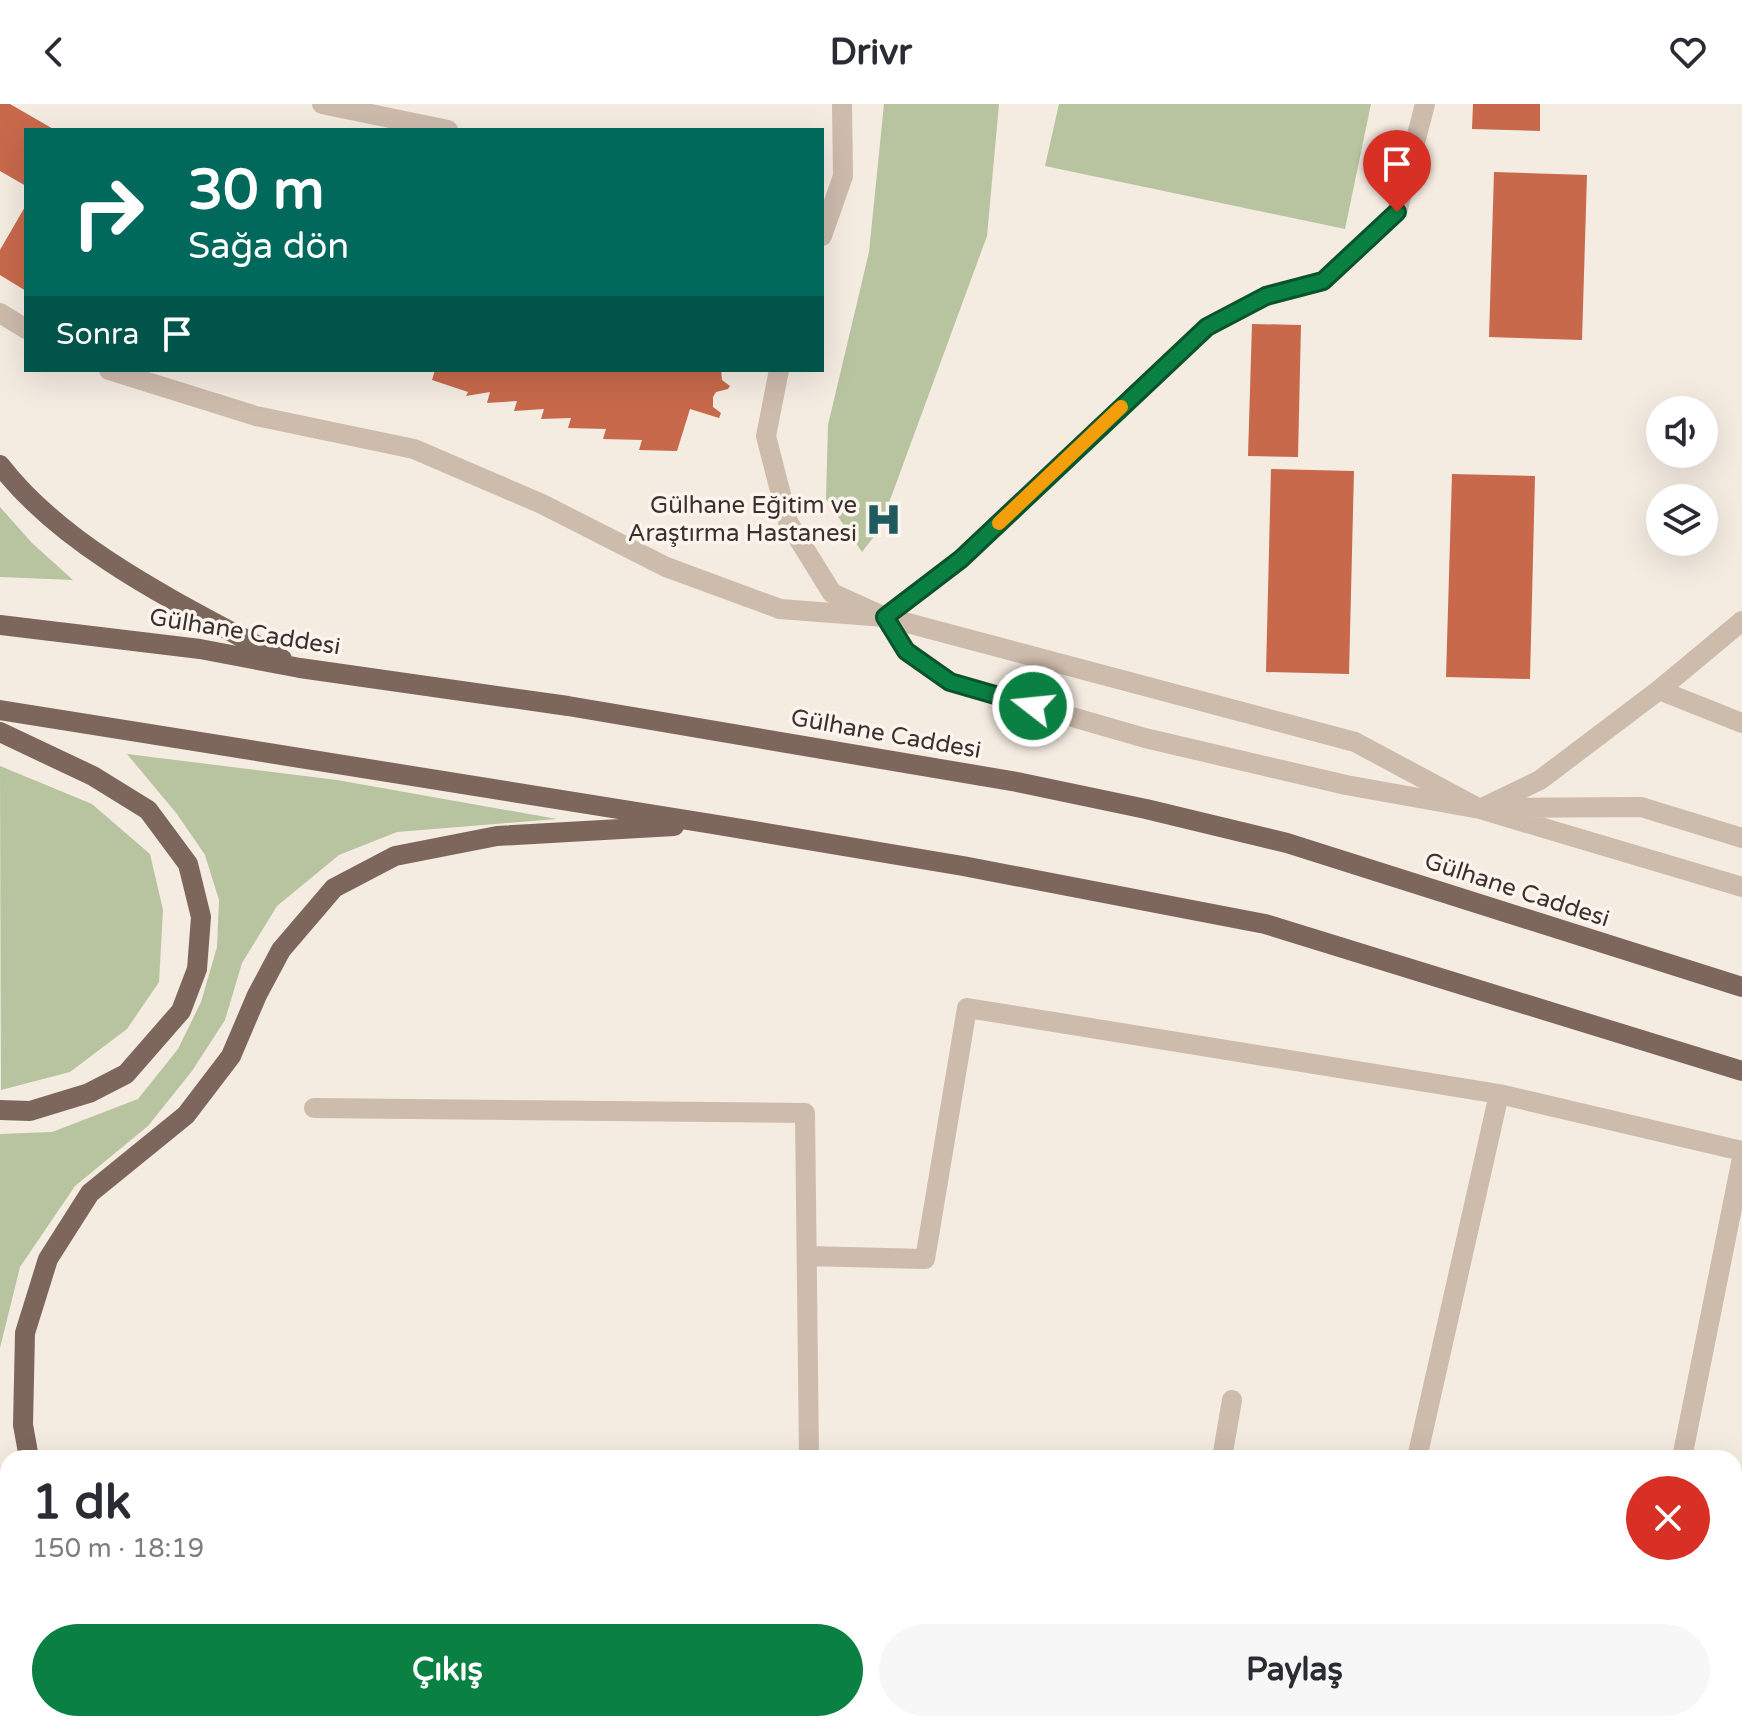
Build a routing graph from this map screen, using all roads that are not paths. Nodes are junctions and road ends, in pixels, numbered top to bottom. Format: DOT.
graph roads {
  1 [pos="322,104"];
  2 [pos="842,104"];
  3 [pos="1425,104"];
  4 [pos="438,128"];
  5 [pos="824,230"];
  6 [pos="0,313"];
  7 [pos="24,328"];
  8 [pos="115,372"];
  9 [pos="779,372"];
  10 [pos="0,465"];
  11 [pos="885,617"];
  12 [pos="1742,621"];
  13 [pos="0,625"];
  14 [pos="300,668"];
  15 [pos="1659,690"];
  16 [pos="0,710"];
  17 [pos="1742,723"];
  18 [pos="0,732"];
  19 [pos="1480,809"];
  20 [pos="712,824"];
  21 [pos="1742,838"];
  22 [pos="1742,887"];
  23 [pos="1742,987"];
  24 [pos="1742,1071"];
  25 [pos="1499,1094"];
  26 [pos="314,1108"];
  27 [pos="0,1110"];
  28 [pos="1742,1151"];
  29 [pos="1742,1158"];
  30 [pos="807,1256"];
  31 [pos="1232,1400"];
  32 [pos="28,1450"];
  33 [pos="809,1450"];
  34 [pos="1223,1450"];
  35 [pos="1419,1450"];
  36 [pos="1684,1450"];
  1 -- 4 [label="street"];
  2 -- 5 [label="street"];
  3 -- 11 [label="street"];
  6 -- 7 [label="street"];
  8 -- 11 [label="street"];
  9 -- 11 [label="street"];
  10 -- 14 [label="main road"];
  11 -- 19 [label="street"];
  11 -- 19 [label="street"];
  12 -- 15 [label="street"];
  13 -- 14 [label="main road, Gülhane Caddesi"];
  14 -- 23 [label="main road, Gülhane Caddesi"];
  15 -- 17 [label="street"];
  15 -- 19 [label="street"];
  16 -- 20 [label="main road"];
  18 -- 27 [label="main road"];
  19 -- 21 [label="street"];
  19 -- 22 [label="street"];
  20 -- 24 [label="main road"];
  20 -- 32 [label="main road"];
  25 -- 28 [label="street"];
  25 -- 30 [label="street"];
  25 -- 35 [label="street"];
  26 -- 30 [label="street"];
  29 -- 36 [label="street"];
  30 -- 33 [label="street"];
  31 -- 34 [label="street"];
}
